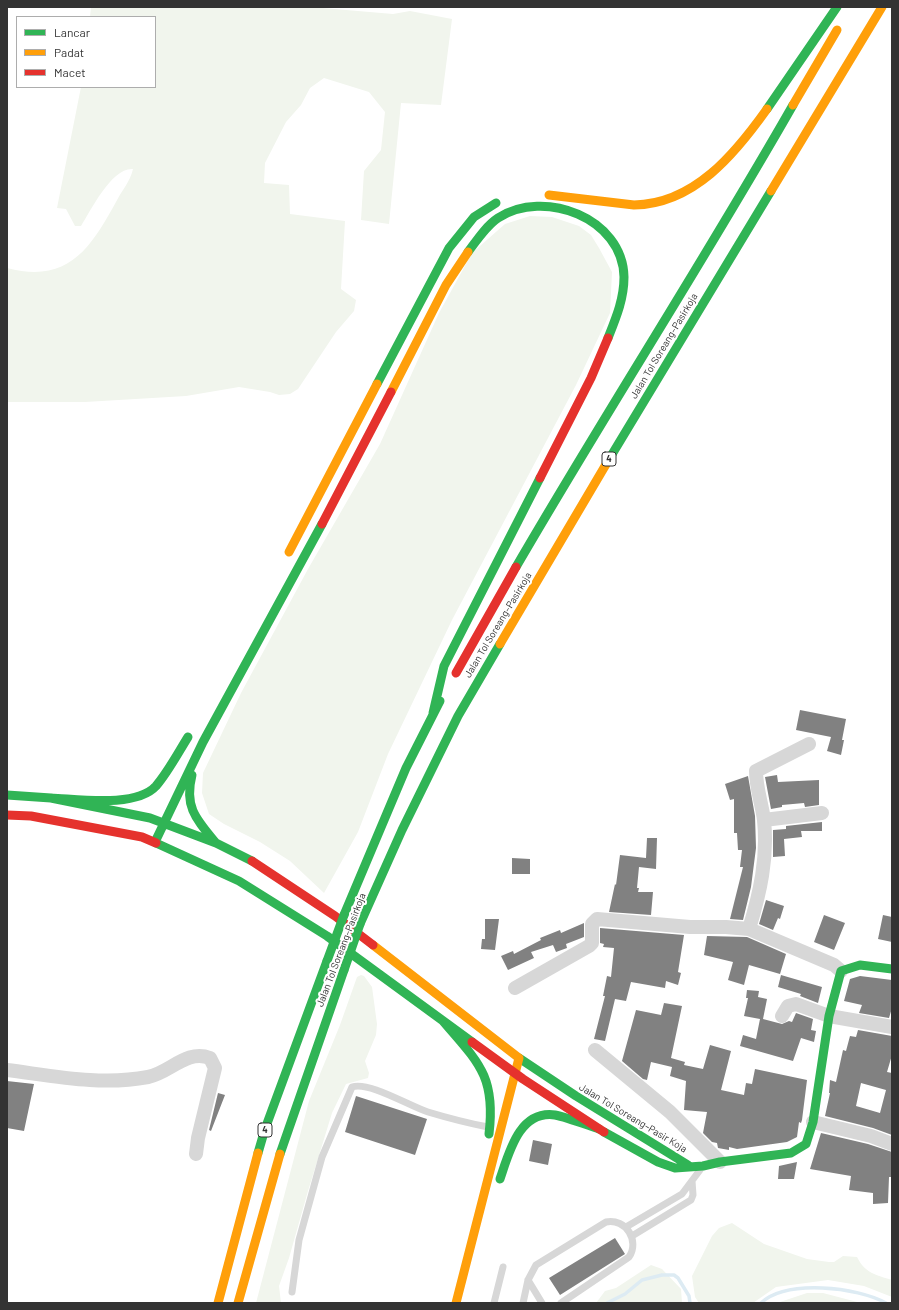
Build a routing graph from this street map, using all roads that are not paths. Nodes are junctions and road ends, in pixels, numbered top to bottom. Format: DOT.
graph roads {
  1 [pos="838,7"];
  2 [pos="882,7"];
  3 [pos="843,21"];
  4 [pos="540,194"];
  5 [pos="505,200"];
  6 [pos="286,559"];
  7 [pos="433,713"];
  8 [pos="203,742"];
  9 [pos="809,744"];
  10 [pos="163,791"];
  11 [pos="7,795"];
  12 [pos="51,798"];
  13 [pos="822,813"];
  14 [pos="7,815"];
  15 [pos="764,820"];
  16 [pos="163,823"];
  17 [pos="147,824"];
  18 [pos="155,842"];
  19 [pos="216,843"];
  20 [pos="749,929"];
  21 [pos="892,969"];
  22 [pos="842,971"];
  23 [pos="515,988"];
  24 [pos="782,1016"];
  25 [pos="829,1016"];
  26 [pos="443,1021"];
  27 [pos="892,1027"];
  28 [pos="595,1050"];
  29 [pos="519,1058"];
  30 [pos="528,1063"];
  31 [pos="7,1070"];
  32 [pos="516,1073"];
  33 [pos="523,1079"];
  34 [pos="813,1122"];
  35 [pos="490,1127"];
  36 [pos="600,1129"];
  37 [pos="892,1144"];
  38 [pos="196,1154"];
  39 [pos="720,1162"];
  40 [pos="703,1166"];
  41 [pos="692,1168"];
  42 [pos="692,1181"];
  43 [pos="476,1224"];
  44 [pos="626,1227"];
  45 [pos="632,1236"];
  46 [pos="503,1267"];
  47 [pos="528,1280"];
  48 [pos="292,1292"];
  49 [pos="218,1303"];
  50 [pos="238,1303"];
  51 [pos="456,1303"];
  52 [pos="494,1303"];
  53 [pos="522,1303"];
  54 [pos="542,1303"];
  55 [pos="560,1303"];
  1 -- 4 [label="main road"];
  2 -- 50 [label="main road, Jalan Tol Soreang–Pasirkoja / 4, bridge"];
  3 -- 7 [label="main road, Jalan Tol Soreang–Pasirkoja / 4"];
  5 -- 6 [label="main road"];
  7 -- 8 [label="main road"];
  7 -- 49 [label="main road, Jalan Tol Soreang–Pasirkoja / 4, bridge"];
  8 -- 16 [label="main road"];
  8 -- 19 [label="main road"];
  9 -- 15 [label="street"];
  10 -- 12 [label="main road"];
  11 -- 12 [label="main road, Jalan Tol Soreang–Pasir Koja"];
  12 -- 17 [label="main road, Jalan Tol Soreang–Pasir Koja"];
  13 -- 15 [label="street"];
  14 -- 17 [label="main road, Jalan Tol Soreang–Pasir Koja"];
  15 -- 20 [label="street"];
  16 -- 17 [label="main road, Jalan Tol Soreang–Pasir Koja"];
  16 -- 18 [label="main road"];
  16 -- 19 [label="main road, Jalan Tol Soreang–Pasir Koja"];
  17 -- 18 [label="main road, Jalan Tol Soreang–Pasir Koja"];
  18 -- 26 [label="main road, Jalan Tol Soreang–Pasir Koja"];
  19 -- 29 [label="main road, Jalan Tol Soreang–Pasir Koja"];
  20 -- 22 [label="street"];
  20 -- 23 [label="street"];
  21 -- 22 [label="main road"];
  22 -- 25 [label="main road"];
  24 -- 25 [label="street"];
  25 -- 27 [label="street"];
  25 -- 34 [label="main road"];
  26 -- 32 [label="main road, Jalan Tol Soreang–Pasir Koja"];
  26 -- 35 [label="main road"];
  28 -- 39 [label="street"];
  29 -- 30 [label="main road, Jalan Tol Soreang–Pasir Koja"];
  29 -- 32 [label="main road"];
  30 -- 33 [label="main road"];
  30 -- 41 [label="main road, Jalan Tol Soreang–Pasir Koja"];
  31 -- 38 [label="street"];
  32 -- 33 [label="main road, Jalan Tol Soreang–Pasir Koja"];
  32 -- 43 [label="main road"];
  33 -- 36 [label="main road, Jalan Tol Soreang–Pasir Koja"];
  33 -- 36 [label="main road"];
  34 -- 37 [label="street"];
  34 -- 39 [label="main road"];
  35 -- 43 [label="main road"];
  35 -- 48 [label="lane"];
  36 -- 41 [label="main road, Jalan Tol Soreang–Pasir Koja"];
  39 -- 40 [label="main road"];
  40 -- 41 [label="main road"];
  40 -- 42 [label="lane"];
  42 -- 44 [label="lane"];
  42 -- 45 [label="lane"];
  43 -- 51 [label="main road"];
  44 -- 45 [label="lane"];
  44 -- 47 [label="lane"];
  45 -- 55 [label="lane"];
  46 -- 52 [label="lane"];
  47 -- 53 [label="lane"];
  47 -- 54 [label="lane"];
}
